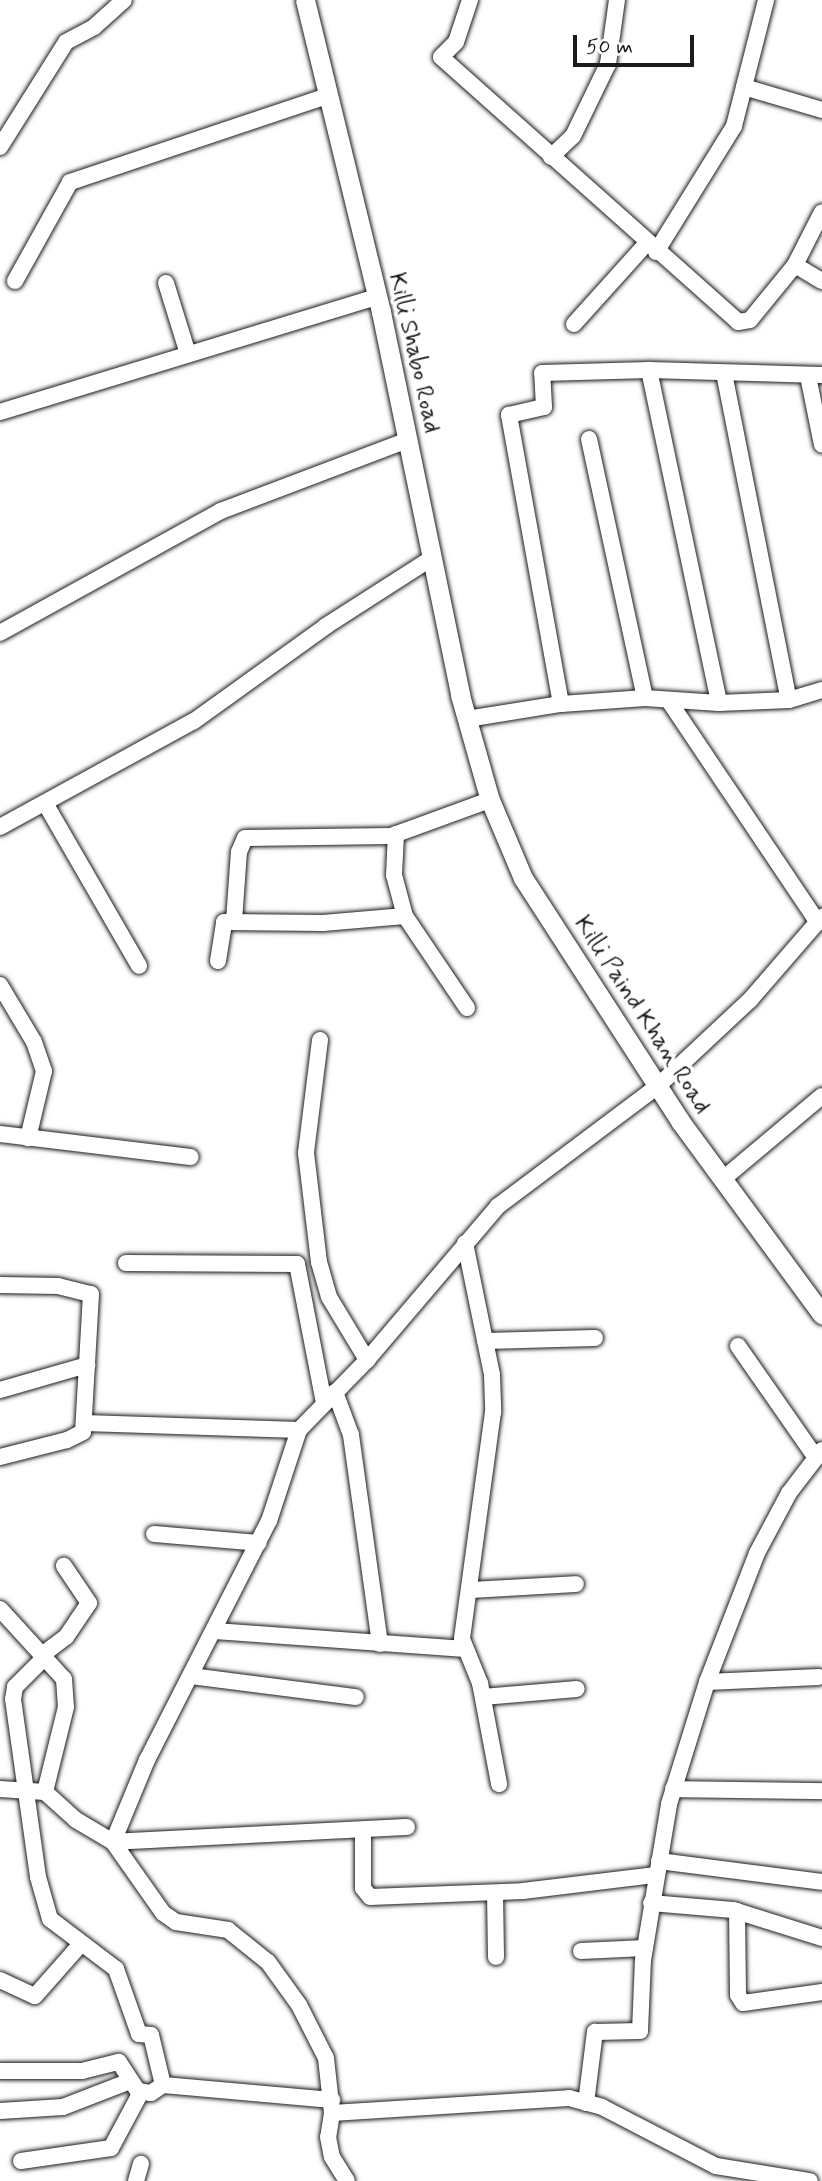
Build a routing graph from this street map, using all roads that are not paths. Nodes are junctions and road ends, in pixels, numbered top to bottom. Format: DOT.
graph roads {
  1 [pos="124,0"];
  2 [pos="305,0"];
  3 [pos="470,0"];
  4 [pos="617,0"];
  5 [pos="765,0"];
  6 [pos="744,87"];
  7 [pos="327,96"];
  8 [pos="822,110"];
  9 [pos="0,147"];
  10 [pos="551,157"];
  11 [pos="820,221"];
  12 [pos="651,248"];
  13 [pos="795,265"];
  14 [pos="15,281"];
  15 [pos="822,281"];
  16 [pos="166,283"];
  17 [pos="377,297"];
  18 [pos="574,324"];
  19 [pos="188,354"];
  20 [pos="649,370"];
  21 [pos="724,373"];
  22 [pos="815,376"];
  23 [pos="0,412"];
  24 [pos="589,439"];
  25 [pos="408,440"];
  26 [pos="822,445"];
  27 [pos="432,558"];
  28 [pos="0,633"];
  29 [pos="822,690"];
  30 [pos="645,698"];
  31 [pos="789,700"];
  32 [pos="669,701"];
  33 [pos="719,703"];
  34 [pos="561,704"];
  35 [pos="467,719"];
  36 [pos="490,800"];
  37 [pos="45,803"];
  38 [pos="0,827"];
  39 [pos="396,834"];
  40 [pos="405,916"];
  41 [pos="820,920"];
  42 [pos="234,921"];
  43 [pos="218,961"];
  44 [pos="139,966"];
  45 [pos="0,985"];
  46 [pos="467,1008"];
  47 [pos="320,1040"];
  48 [pos="658,1086"];
  49 [pos="822,1096"];
  50 [pos="0,1134"];
  51 [pos="28,1138"];
  52 [pos="191,1157"];
  53 [pos="723,1179"];
  54 [pos="465,1243"];
  55 [pos="126,1263"];
  56 [pos="0,1285"];
  57 [pos="822,1314"];
  58 [pos="595,1338"];
  59 [pos="485,1340"];
  60 [pos="738,1346"];
  61 [pos="367,1360"];
  62 [pos="87,1365"];
  63 [pos="0,1390"];
  64 [pos="330,1397"];
  65 [pos="85,1423"];
  66 [pos="299,1430"];
  67 [pos="819,1454"];
  68 [pos="0,1457"];
  69 [pos="154,1534"];
  70 [pos="259,1543"];
  71 [pos="64,1566"];
  72 [pos="576,1584"];
  73 [pos="470,1590"];
  74 [pos="0,1609"];
  75 [pos="215,1631"];
  76 [pos="380,1644"];
  77 [pos="465,1649"];
  78 [pos="43,1657"];
  79 [pos="191,1676"];
  80 [pos="819,1677"];
  81 [pos="707,1682"];
  82 [pos="578,1689"];
  83 [pos="356,1697"];
  84 [pos="483,1697"];
  85 [pos="499,1784"];
  86 [pos="0,1789"];
  87 [pos="673,1789"];
  88 [pos="822,1791"];
  89 [pos="37,1793"];
  90 [pos="407,1827"];
  91 [pos="363,1830"];
  92 [pos="113,1842"];
  93 [pos="657,1868"];
  94 [pos="822,1882"];
  95 [pos="495,1893"];
  96 [pos="652,1903"];
  97 [pos="737,1911"];
  98 [pos="822,1938"];
  99 [pos="80,1945"];
  100 [pos="645,1948"];
  101 [pos="581,1951"];
  102 [pos="496,1957"];
  103 [pos="0,1980"];
  104 [pos="822,1992"];
  105 [pos="0,2071"];
  106 [pos="163,2085"];
  107 [pos="135,2086"];
  108 [pos="586,2103"];
  109 [pos="332,2106"];
  110 [pos="0,2111"];
  111 [pos="21,2161"];
  112 [pos="141,2164"];
  113 [pos="136,2181"];
  114 [pos="347,2181"];
  115 [pos="810,2181"];
  1 -- 9 [label="street"];
  2 -- 7 [label="street, Killi Shabo Road"];
  3 -- 10 [label="street"];
  4 -- 10 [label="street"];
  5 -- 6 [label="street"];
  6 -- 8 [label="street"];
  6 -- 12 [label="street"];
  7 -- 14 [label="street"];
  7 -- 17 [label="street, Killi Shabo Road"];
  10 -- 12 [label="street"];
  11 -- 13 [label="street"];
  12 -- 13 [label="street"];
  12 -- 18 [label="street"];
  13 -- 15 [label="street"];
  16 -- 19 [label="street"];
  17 -- 19 [label="street"];
  17 -- 25 [label="street, Killi Shabo Road"];
  19 -- 23 [label="street"];
  20 -- 21 [label="street"];
  20 -- 33 [label="street"];
  20 -- 34 [label="street"];
  21 -- 22 [label="street"];
  21 -- 31 [label="street"];
  22 -- 26 [label="street"];
  24 -- 30 [label="street"];
  25 -- 27 [label="street, Killi Shabo Road"];
  25 -- 28 [label="street"];
  27 -- 35 [label="street, Killi Shabo Road"];
  27 -- 37 [label="street"];
  29 -- 31 [label="street"];
  30 -- 32 [label="street"];
  30 -- 34 [label="street"];
  31 -- 33 [label="street"];
  32 -- 33 [label="street"];
  32 -- 41 [label="street"];
  34 -- 35 [label="street"];
  35 -- 36 [label="street, Killi Paind Khan Road"];
  36 -- 39 [label="street"];
  36 -- 48 [label="street, Killi Paind Khan Road"];
  37 -- 38 [label="street"];
  37 -- 44 [label="street"];
  39 -- 40 [label="street"];
  39 -- 42 [label="street"];
  40 -- 42 [label="street"];
  40 -- 46 [label="street"];
  41 -- 48 [label="street"];
  42 -- 43 [label="street"];
  45 -- 51 [label="street"];
  47 -- 61 [label="street"];
  48 -- 53 [label="street, Killi Paind Khan Road"];
  48 -- 54 [label="street"];
  49 -- 53 [label="street"];
  50 -- 51 [label="street"];
  51 -- 52 [label="street"];
  53 -- 57 [label="street, Killi Paind Khan Road"];
  54 -- 59 [label="street"];
  54 -- 61 [label="street"];
  55 -- 64 [label="street"];
  56 -- 62 [label="street"];
  58 -- 59 [label="street"];
  59 -- 73 [label="street"];
  60 -- 67 [label="street"];
  61 -- 64 [label="street"];
  62 -- 63 [label="street"];
  62 -- 65 [label="street"];
  64 -- 66 [label="street"];
  64 -- 76 [label="street"];
  65 -- 66 [label="street"];
  65 -- 68 [label="street"];
  66 -- 70 [label="street"];
  67 -- 81 [label="street"];
  69 -- 70 [label="street"];
  70 -- 75 [label="street"];
  71 -- 78 [label="street"];
  72 -- 73 [label="street"];
  73 -- 77 [label="street"];
  74 -- 78 [label="street"];
  75 -- 76 [label="street"];
  75 -- 79 [label="street"];
  76 -- 77 [label="street"];
  77 -- 84 [label="street"];
  78 -- 89 [label="street"];
  78 -- 89 [label="street"];
  79 -- 83 [label="street"];
  79 -- 92 [label="street"];
  80 -- 81 [label="street"];
  81 -- 87 [label="street"];
  82 -- 84 [label="street"];
  84 -- 85 [label="street"];
  86 -- 89 [label="street"];
  87 -- 88 [label="street"];
  87 -- 93 [label="street"];
  89 -- 92 [label="street"];
  89 -- 99 [label="street"];
  90 -- 91 [label="street"];
  91 -- 92 [label="street"];
  91 -- 95 [label="street"];
  92 -- 109 [label="street"];
  93 -- 94 [label="street"];
  93 -- 95 [label="street"];
  93 -- 96 [label="street"];
  95 -- 102 [label="street"];
  96 -- 97 [label="street"];
  96 -- 100 [label="street"];
  97 -- 98 [label="street"];
  97 -- 104 [label="street"];
  99 -- 103 [label="street"];
  99 -- 106 [label="street"];
  100 -- 101 [label="street"];
  100 -- 108 [label="street"];
  105 -- 107 [label="street"];
  106 -- 107 [label="street"];
  106 -- 109 [label="street"];
  107 -- 110 [label="street"];
  107 -- 111 [label="street"];
  108 -- 109 [label="street"];
  108 -- 115 [label="street"];
  109 -- 114 [label="street"];
  112 -- 113 [label="street"];
}
